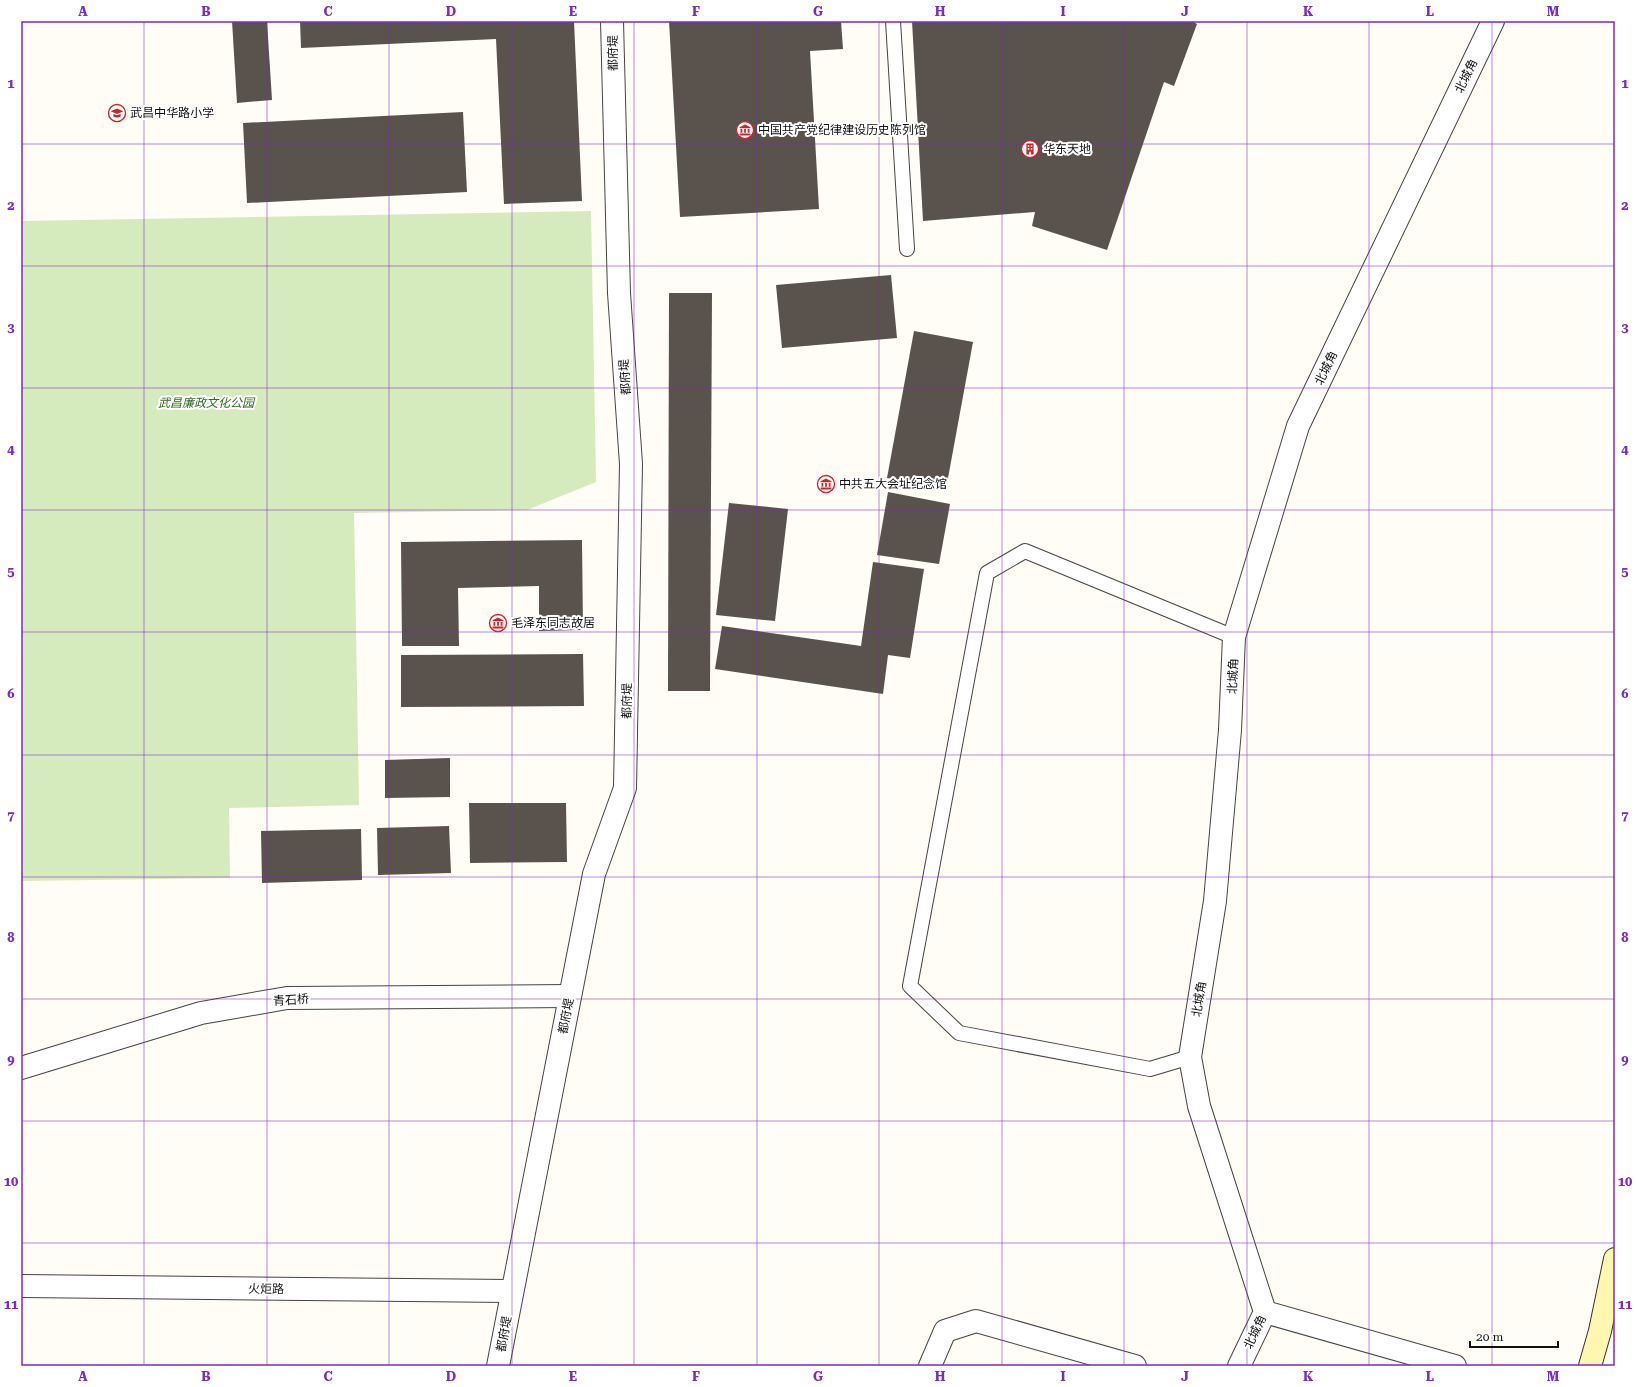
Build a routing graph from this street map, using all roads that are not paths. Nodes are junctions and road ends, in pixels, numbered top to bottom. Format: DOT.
graph roads {
  1 [pos="612,21"];
  2 [pos="893,21"];
  3 [pos="1493,21"];
  4 [pos="908,249"];
  5 [pos="1234,637"];
  6 [pos="570,996"];
  7 [pos="1190,1057"];
  8 [pos="21,1068"];
  9 [pos="1615,1259"];
  10 [pos="21,1286"];
  11 [pos="511,1291"];
  12 [pos="1265,1312"];
  13 [pos="498,1366"];
  14 [pos="930,1366"];
  15 [pos="1134,1366"];
  16 [pos="1239,1366"];
  17 [pos="1456,1366"];
  18 [pos="1590,1366"];
  1 -- 6 [label="street, 都府堤"];
  2 -- 4 [label="lane"];
  3 -- 5 [label="street, 北城角"];
  5 -- 7 [label="street, 北城角"];
  5 -- 7 [label="lane"];
  6 -- 8 [label="street, 青石桥"];
  6 -- 11 [label="street, 都府堤"];
  7 -- 12 [label="street, 北城角"];
  9 -- 18 [label="main road"];
  10 -- 11 [label="street, 火炬路"];
  11 -- 13 [label="street, 都府堤"];
  12 -- 16 [label="street, 北城角"];
  12 -- 17 [label="street"];
  14 -- 15 [label="street"];
}
